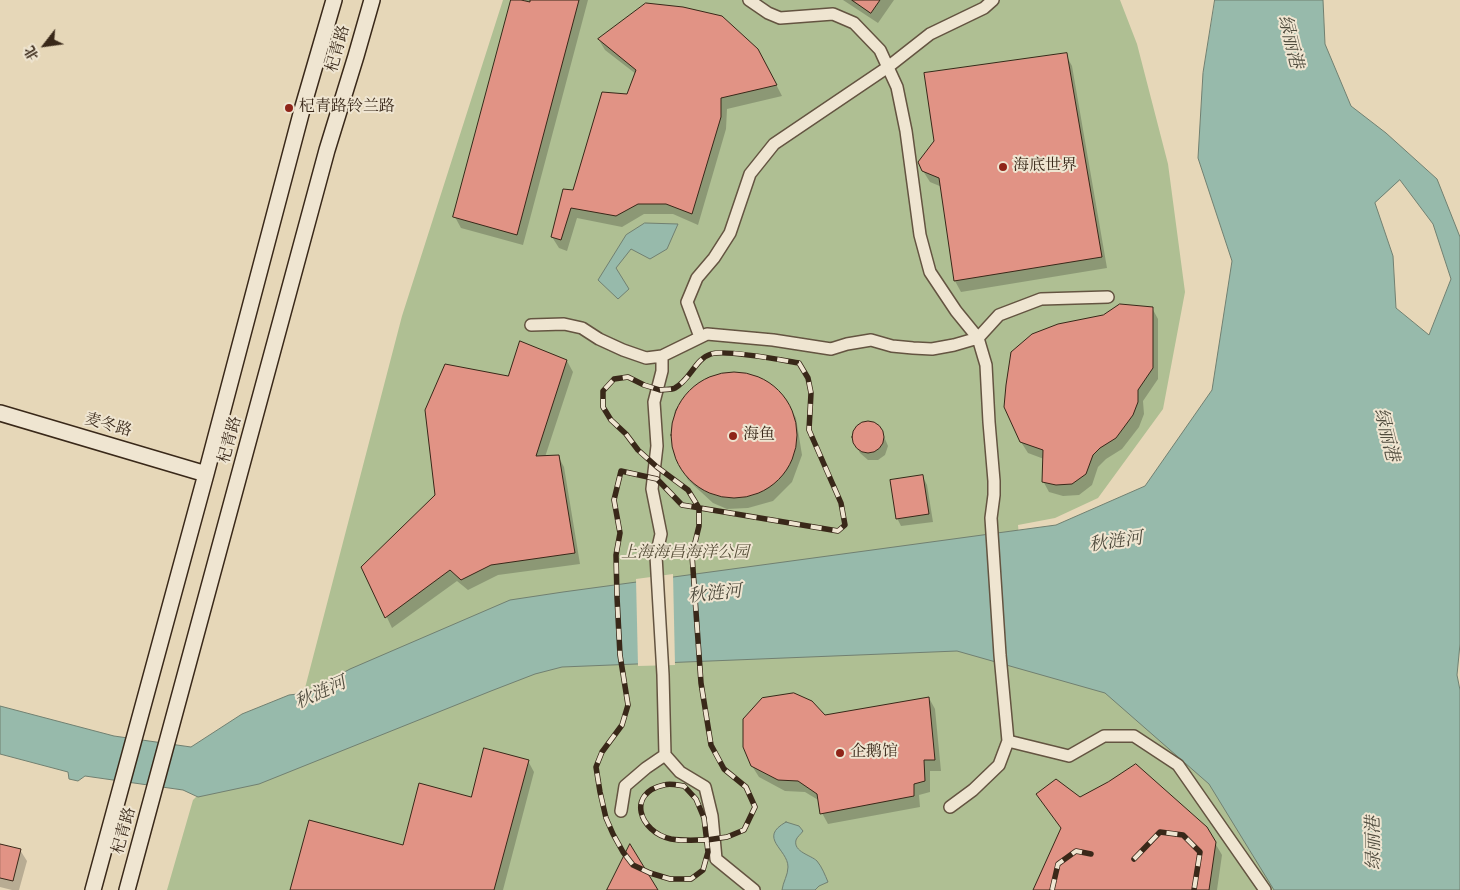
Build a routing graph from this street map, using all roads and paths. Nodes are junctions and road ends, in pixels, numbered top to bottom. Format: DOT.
graph roads {
  1 [pos="334,0"];
  2 [pos="372,0"];
  3 [pos="749,0"];
  4 [pos="993,0"];
  5 [pos="888,67"];
  6 [pos="1108,297"];
  7 [pos="531,325"];
  8 [pos="700,337"];
  9 [pos="978,338"];
  10 [pos="662,356"];
  11 [pos="0,413"];
  12 [pos="206,474"];
  13 [pos="1008,741"];
  14 [pos="665,755"];
  15 [pos="950,806"];
  16 [pos="621,812"];
  17 [pos="93,890"];
  18 [pos="127,890"];
  19 [pos="754,890"];
  20 [pos="1265,890"];
  1 -- 12 [label="main road, 杞青路"];
  2 -- 18 [label="main road, 杞青路"];
  3 -- 5 [label="street"];
  4 -- 5 [label="street"];
  5 -- 8 [label="street"];
  5 -- 9 [label="street"];
  6 -- 9 [label="street"];
  7 -- 10 [label="street"];
  8 -- 9 [label="street"];
  8 -- 10 [label="street"];
  9 -- 13 [label="street"];
  10 -- 14 [label="street"];
  11 -- 12 [label="main road, 麦冬路"];
  12 -- 17 [label="main road, 杞青路"];
  13 -- 15 [label="street"];
  13 -- 20 [label="street"];
  14 -- 16 [label="street"];
  14 -- 19 [label="street"];
}
